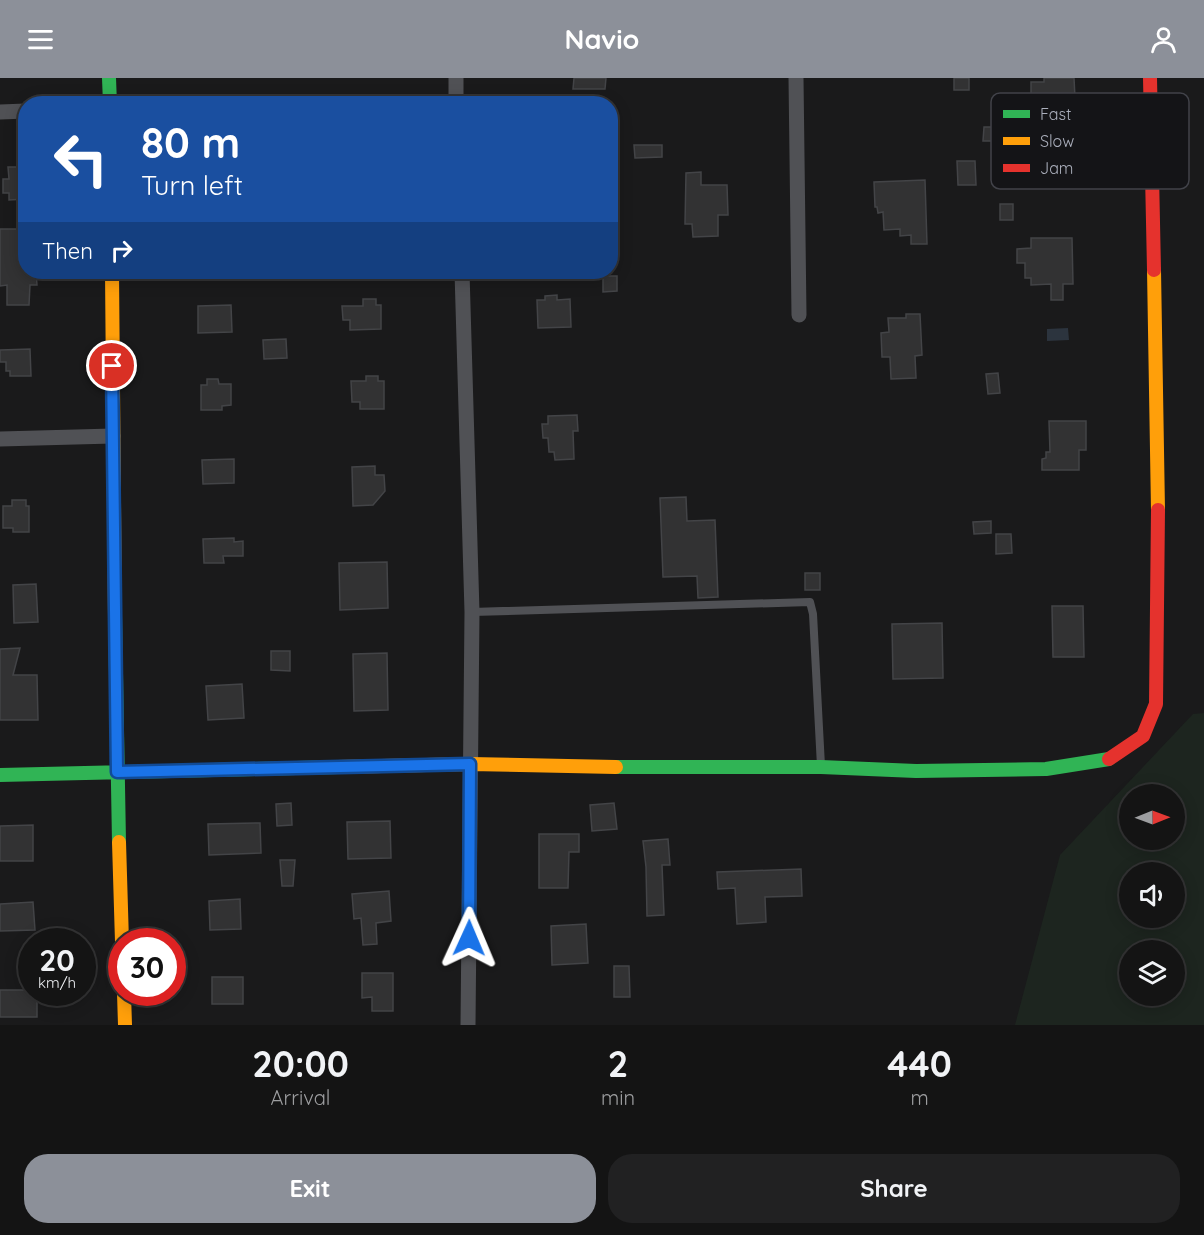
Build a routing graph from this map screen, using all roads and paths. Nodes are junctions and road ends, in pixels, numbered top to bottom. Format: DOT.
graph roads {
  1 [pos="110,78"];
  2 [pos="456,78"];
  3 [pos="796,78"];
  4 [pos="1150,78"];
  5 [pos="1150,93"];
  6 [pos="110,96"];
  7 [pos="456,96"];
  8 [pos="18,111"];
  9 [pos="0,112"];
  10 [pos="1152,189"];
  11 [pos="112,279"];
  12 [pos="462,279"];
  13 [pos="800,315"];
  14 [pos="113,436"];
  15 [pos="0,439"];
  16 [pos="472,612"];
  17 [pos="470,764"];
  18 [pos="821,767"];
  19 [pos="117,772"];
  20 [pos="0,775"];
  21 [pos="122,928"];
  22 [pos="124,1006"];
  23 [pos="124,1025"];
  24 [pos="468,1025"];
  1 -- 6 [label="street"];
  2 -- 7 [label="street"];
  3 -- 13 [label="street"];
  4 -- 5 [label="street"];
  8 -- 9 [label="street"];
  10 -- 18 [label="street"];
  11 -- 14 [label="street"];
  12 -- 16 [label="street"];
  14 -- 15 [label="street"];
  14 -- 19 [label="street"];
  16 -- 17 [label="street"];
  16 -- 18 [label="lane"];
  17 -- 18 [label="street"];
  17 -- 19 [label="street"];
  17 -- 24 [label="street"];
  19 -- 20 [label="street"];
  19 -- 21 [label="street"];
  22 -- 23 [label="street"];
}
